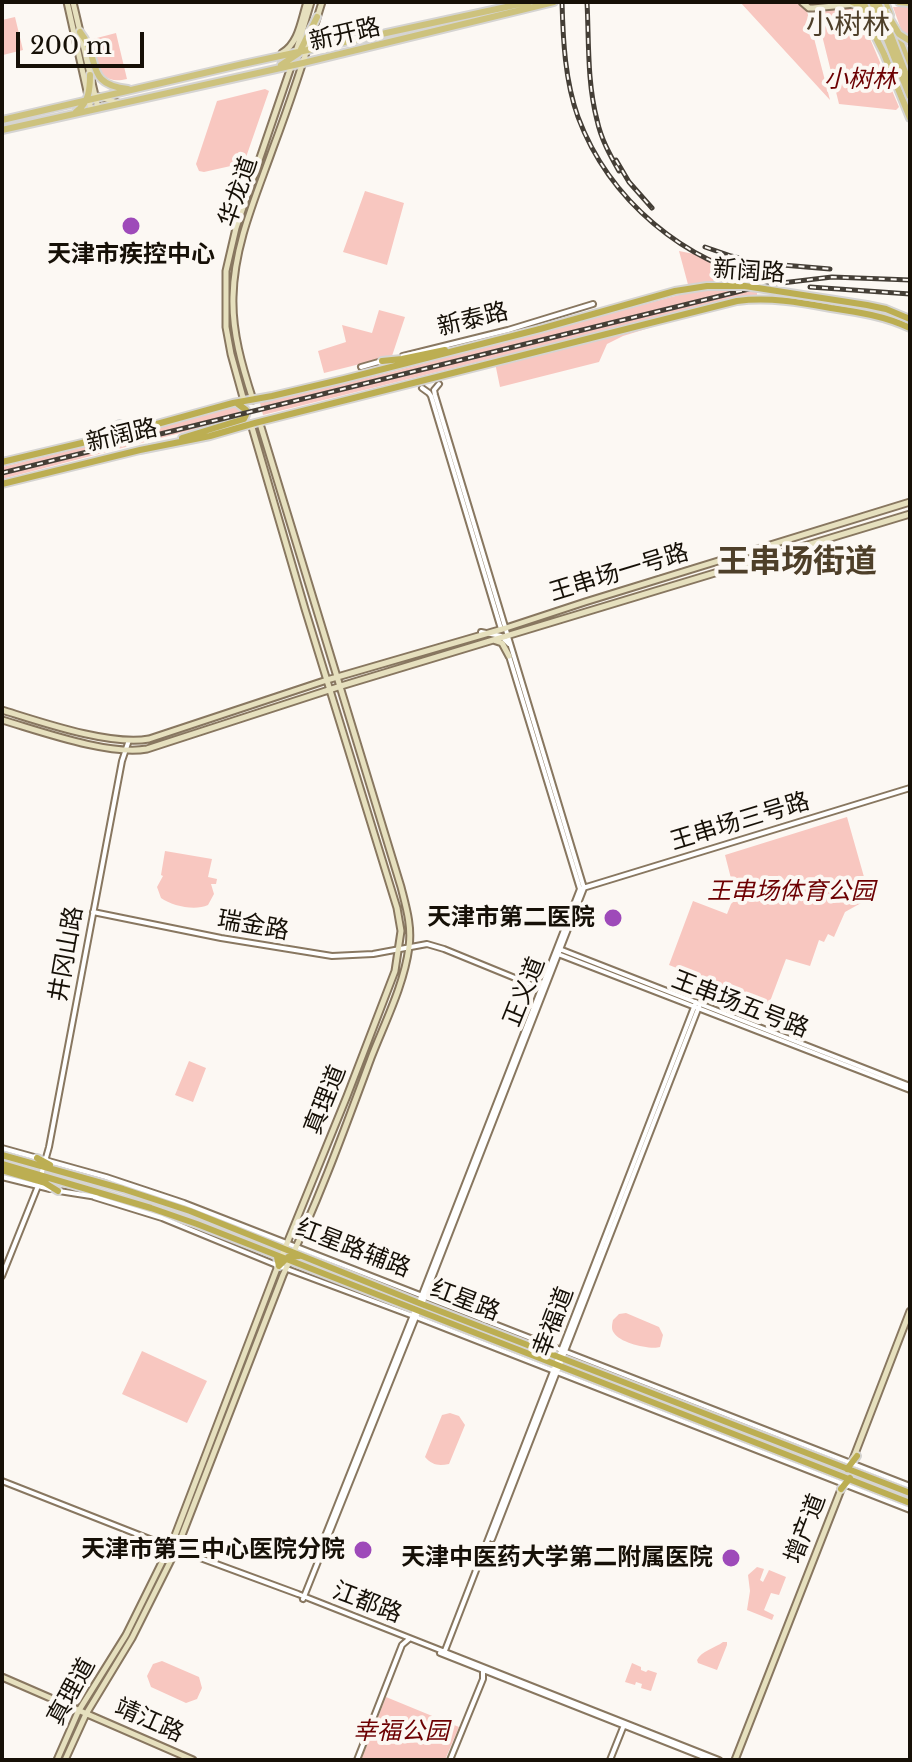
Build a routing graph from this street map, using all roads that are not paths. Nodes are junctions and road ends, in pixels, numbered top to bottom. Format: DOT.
graph roads {
  1 [pos="67,2"];
  2 [pos="73,2"];
  3 [pos="309,2"];
  4 [pos="322,2"];
  5 [pos="529,2"];
  6 [pos="554,2"];
  7 [pos="802,2"];
  8 [pos="872,2"];
  9 [pos="881,2"];
  10 [pos="899,2"];
  11 [pos="910,3"];
  12 [pos="856,4"];
  13 [pos="317,17"];
  14 [pos="80,32"];
  15 [pos="910,41"];
  16 [pos="910,50"];
  17 [pos="299,54"];
  18 [pos="267,59"];
  19 [pos="303,63"];
  20 [pos="909,63"];
  21 [pos="292,66"];
  22 [pos="266,71"];
  23 [pos="87,76"];
  24 [pos="910,85"];
  25 [pos="136,89"];
  26 [pos="92,96"];
  27 [pos="910,97"];
  28 [pos="118,103"];
  29 [pos="95,109"];
  30 [pos="73,114"];
  31 [pos="910,118"];
  32 [pos="2,120"];
  33 [pos="2,130"];
  34 [pos="593,304"];
  35 [pos="910,319"];
  36 [pos="910,328"];
  37 [pos="472,347"];
  38 [pos="382,361"];
  39 [pos="361,367"];
  40 [pos="439,384"];
  41 [pos="422,388"];
  42 [pos="253,400"];
  43 [pos="244,401"];
  44 [pos="233,403"];
  45 [pos="120,424"];
  46 [pos="251,424"];
  47 [pos="261,427"];
  48 [pos="90,440"];
  49 [pos="172,443"];
  50 [pos="2,462"];
  51 [pos="2,484"];
  52 [pos="910,502"];
  53 [pos="910,514"];
  54 [pos="481,632"];
  55 [pos="505,633"];
  56 [pos="484,641"];
  57 [pos="512,654"];
  58 [pos="352,670"];
  59 [pos="338,677"];
  60 [pos="327,680"];
  61 [pos="355,680"];
  62 [pos="341,686"];
  63 [pos="329,689"];
  64 [pos="2,710"];
  65 [pos="2,720"];
  66 [pos="112,738"];
  67 [pos="129,740"];
  68 [pos="126,750"];
  69 [pos="910,788"];
  70 [pos="582,889"];
  71 [pos="94,912"];
  72 [pos="565,936"];
  73 [pos="409,946"];
  74 [pos="399,948"];
  75 [pos="559,951"];
  76 [pos="575,956"];
  77 [pos="542,989"];
  78 [pos="697,1005"];
  79 [pos="910,1088"];
  80 [pos="2,1148"];
  81 [pos="2,1155"];
  82 [pos="37,1158"];
  83 [pos="46,1163"];
  84 [pos="2,1164"];
  85 [pos="2,1170"];
  86 [pos="29,1175"];
  87 [pos="2,1177"];
  88 [pos="41,1181"];
  89 [pos="58,1191"];
  90 [pos="138,1191"];
  91 [pos="94,1197"];
  92 [pos="116,1198"];
  93 [pos="304,1231"];
  94 [pos="304,1253"];
  95 [pos="287,1254"];
  96 [pos="2,1279"];
  97 [pos="423,1295"];
  98 [pos="417,1310"];
  99 [pos="910,1311"];
  100 [pos="910,1319"];
  101 [pos="560,1362"];
  102 [pos="856,1456"];
  103 [pos="847,1476"];
  104 [pos="2,1482"];
  105 [pos="910,1486"];
  106 [pos="910,1493"];
  107 [pos="910,1503"];
  108 [pos="910,1510"];
  109 [pos="177,1550"];
  110 [pos="302,1598"];
  111 [pos="405,1640"];
  112 [pos="447,1653"];
  113 [pos="483,1669"];
  114 [pos="492,1674"];
  115 [pos="2,1678"];
  116 [pos="483,1679"];
  117 [pos="80,1711"];
  118 [pos="94,1719"];
  119 [pos="624,1724"];
  120 [pos="81,1725"];
  121 [pos="57,1760"];
  122 [pos="65,1760"];
  123 [pos="190,1760"];
  124 [pos="357,1760"];
  125 [pos="450,1760"];
  126 [pos="610,1760"];
  127 [pos="711,1760"];
  128 [pos="719,1760"];
  129 [pos="737,1760"];
  1 -- 23 [label="main road"];
  2 -- 14 [label="main road"];
  3 -- 17 [label="main road"];
  3 -- 18 [label="main road"];
  4 -- 13 [label="main road"];
  5 -- 17 [label="main road, 新开路"];
  6 -- 19 [label="main road, 新开路"];
  7 -- 12 [label="main road"];
  8 -- 27 [label="main road, bridge"];
  9 -- 12 [label="main road"];
  9 -- 15 [label="main road, bridge"];
  9 -- 20 [label="main road"];
  9 -- 24 [label="main road, bridge"];
  10 -- 11 [label="main road"];
  12 -- 31 [label="main road"];
  13 -- 17 [label="main road"];
  14 -- 23 [label="main road"];
  14 -- 25 [label="main road"];
  16 -- 20 [label="main road"];
  17 -- 18 [label="main road, 新开路"];
  17 -- 19 [label="main road, 华龙道"];
  17 -- 21 [label="main road"];
  17 -- 22 [label="main road"];
  18 -- 25 [label="main road, 新开路"];
  19 -- 21 [label="main road, 新开路"];
  19 -- 42 [label="main road, 华龙道"];
  21 -- 22 [label="main road, 新开路"];
  21 -- 43 [label="main road"];
  22 -- 28 [label="main road, 新开路"];
  23 -- 26 [label="main road"];
  25 -- 26 [label="main road, 新开路"];
  26 -- 28 [label="main road"];
  26 -- 29 [label="main road"];
  26 -- 30 [label="main road"];
  26 -- 32 [label="main road, 新开路"];
  28 -- 29 [label="main road, 新开路"];
  29 -- 30 [label="main road, 新开路"];
  30 -- 33 [label="main road, 新开路"];
  34 -- 38 [label="street, 新泰路"];
  35 -- 37 [label="highway, 新阔路, bridge"];
  36 -- 46 [label="highway, 新阔路"];
  37 -- 38 [label="highway"];
  37 -- 42 [label="highway"];
  38 -- 39 [label="street, 新泰路"];
  40 -- 55 [label="street"];
  41 -- 55 [label="street"];
  42 -- 43 [label="highway"];
  43 -- 44 [label="highway"];
  44 -- 48 [label="highway"];
  44 -- 49 [label="highway"];
  45 -- 48 [label="main road"];
  46 -- 49 [label="highway, 新阔路"];
  46 -- 60 [label="main road, 真理道"];
  47 -- 59 [label="main road, 真理道"];
  48 -- 50 [label="highway"];
  49 -- 51 [label="highway, 新阔路"];
  52 -- 55 [label="main road, 王串场一号路"];
  53 -- 55 [label="main road, 王串场一号路"];
  54 -- 55 [label="street"];
  55 -- 57 [label="street"];
  55 -- 59 [label="main road, 王串场一号路"];
  55 -- 62 [label="main road, 王串场一号路"];
  55 -- 70 [label="street"];
  56 -- 57 [label="main road"];
  58 -- 59 [label="main road, 王串场一号路"];
  59 -- 60 [label="main road, 王串场一号路"];
  59 -- 62 [label="main road, 真理道"];
  60 -- 63 [label="main road, 真理道"];
  60 -- 67 [label="main road, 王串场一号路"];
  61 -- 62 [label="main road, 王串场一号路"];
  62 -- 63 [label="main road, 王串场一号路"];
  62 -- 73 [label="main road, 真理道"];
  63 -- 68 [label="main road, 王串场一号路"];
  63 -- 74 [label="main road, 真理道"];
  64 -- 67 [label="main road, 王串场一号路"];
  65 -- 68 [label="main road, 王串场一号路"];
  66 -- 67 [label="main road, 王串场一号路"];
  67 -- 68 [label="street, 井冈山路"];
  68 -- 71 [label="street, 井冈山路"];
  69 -- 70 [label="street, 王串场三号路"];
  70 -- 75 [label="street, 正义道"];
  71 -- 74 [label="street, 瑞金路"];
  71 -- 83 [label="street, 井冈山路"];
  72 -- 76 [label="street"];
  73 -- 74 [label="street, 瑞金路"];
  73 -- 77 [label="street"];
  73 -- 93 [label="main road, 真理道"];
  74 -- 95 [label="main road, 真理道"];
  75 -- 77 [label="street, 正义道"];
  75 -- 78 [label="street, 王串场五号路"];
  75 -- 97 [label="street, 正义道"];
  77 -- 97 [label="street, 正义道"];
  78 -- 79 [label="street, 王串场五号路"];
  78 -- 101 [label="street, 幸福道"];
  80 -- 82 [label="street"];
  81 -- 83 [label="highway, 红星路"];
  82 -- 83 [label="highway"];
  83 -- 88 [label="street, 井冈山路"];
  83 -- 90 [label="street"];
  83 -- 90 [label="highway, 红星路"];
  84 -- 86 [label="highway"];
  85 -- 86 [label="highway"];
  86 -- 88 [label="highway, 红星路"];
  87 -- 88 [label="street"];
  88 -- 89 [label="highway"];
  88 -- 92 [label="highway, 红星路"];
  88 -- 96 [label="street, 井冈山路"];
  89 -- 91 [label="street"];
  90 -- 95 [label="highway, 红星路"];
  91 -- 92 [label="street"];
  91 -- 95 [label="street, 红星路辅路"];
  92 -- 95 [label="highway, 红星路"];
  93 -- 94 [label="street"];
  93 -- 95 [label="main road, 真理道"];
  94 -- 95 [label="highway, 红星路"];
  94 -- 97 [label="street, 红星路辅路"];
  94 -- 98 [label="highway, 红星路"];
  95 -- 98 [label="street, 红星路辅路"];
  95 -- 98 [label="highway, 红星路"];
  95 -- 109 [label="main road, 真理道"];
  97 -- 98 [label="street, 正义道"];
  97 -- 101 [label="street, 红星路辅路"];
  98 -- 101 [label="highway, 红星路"];
  98 -- 101 [label="street, 红星路辅路"];
  98 -- 110 [label="street, 正义道"];
  99 -- 102 [label="main road"];
  100 -- 102 [label="main road"];
  101 -- 103 [label="highway, 红星路"];
  101 -- 103 [label="street, 红星路辅路"];
  101 -- 112 [label="street, 幸福道"];
  102 -- 103 [label="highway"];
  103 -- 105 [label="street, 红星路辅路"];
  103 -- 106 [label="highway"];
  103 -- 107 [label="highway, 红星路"];
  103 -- 108 [label="street, 红星路辅路"];
  103 -- 129 [label="main road, 增产道"];
  104 -- 109 [label="street, 江都路"];
  109 -- 110 [label="street, 江都路"];
  109 -- 117 [label="main road, 真理道"];
  109 -- 117 [label="main road, 真理道"];
  110 -- 111 [label="street, 江都路"];
  111 -- 112 [label="street, 江都路"];
  111 -- 124 [label="street"];
  112 -- 113 [label="street, 江都路"];
  113 -- 114 [label="street, 江都路"];
  113 -- 116 [label="street"];
  113 -- 119 [label="street, 江都路"];
  114 -- 116 [label="street"];
  114 -- 119 [label="street, 江都路"];
  115 -- 117 [label="main road, 靖江路"];
  116 -- 125 [label="street"];
  117 -- 118 [label="main road, 靖江路"];
  117 -- 120 [label="main road, 真理道"];
  117 -- 121 [label="main road, 真理道"];
  117 -- 123 [label="main road, 靖江路"];
  118 -- 120 [label="main road"];
  118 -- 123 [label="main road, 靖江路"];
  119 -- 126 [label="street"];
  119 -- 127 [label="street, 江都路"];
  119 -- 128 [label="street, 江都路"];
  120 -- 122 [label="main road, 真理道"];
}
